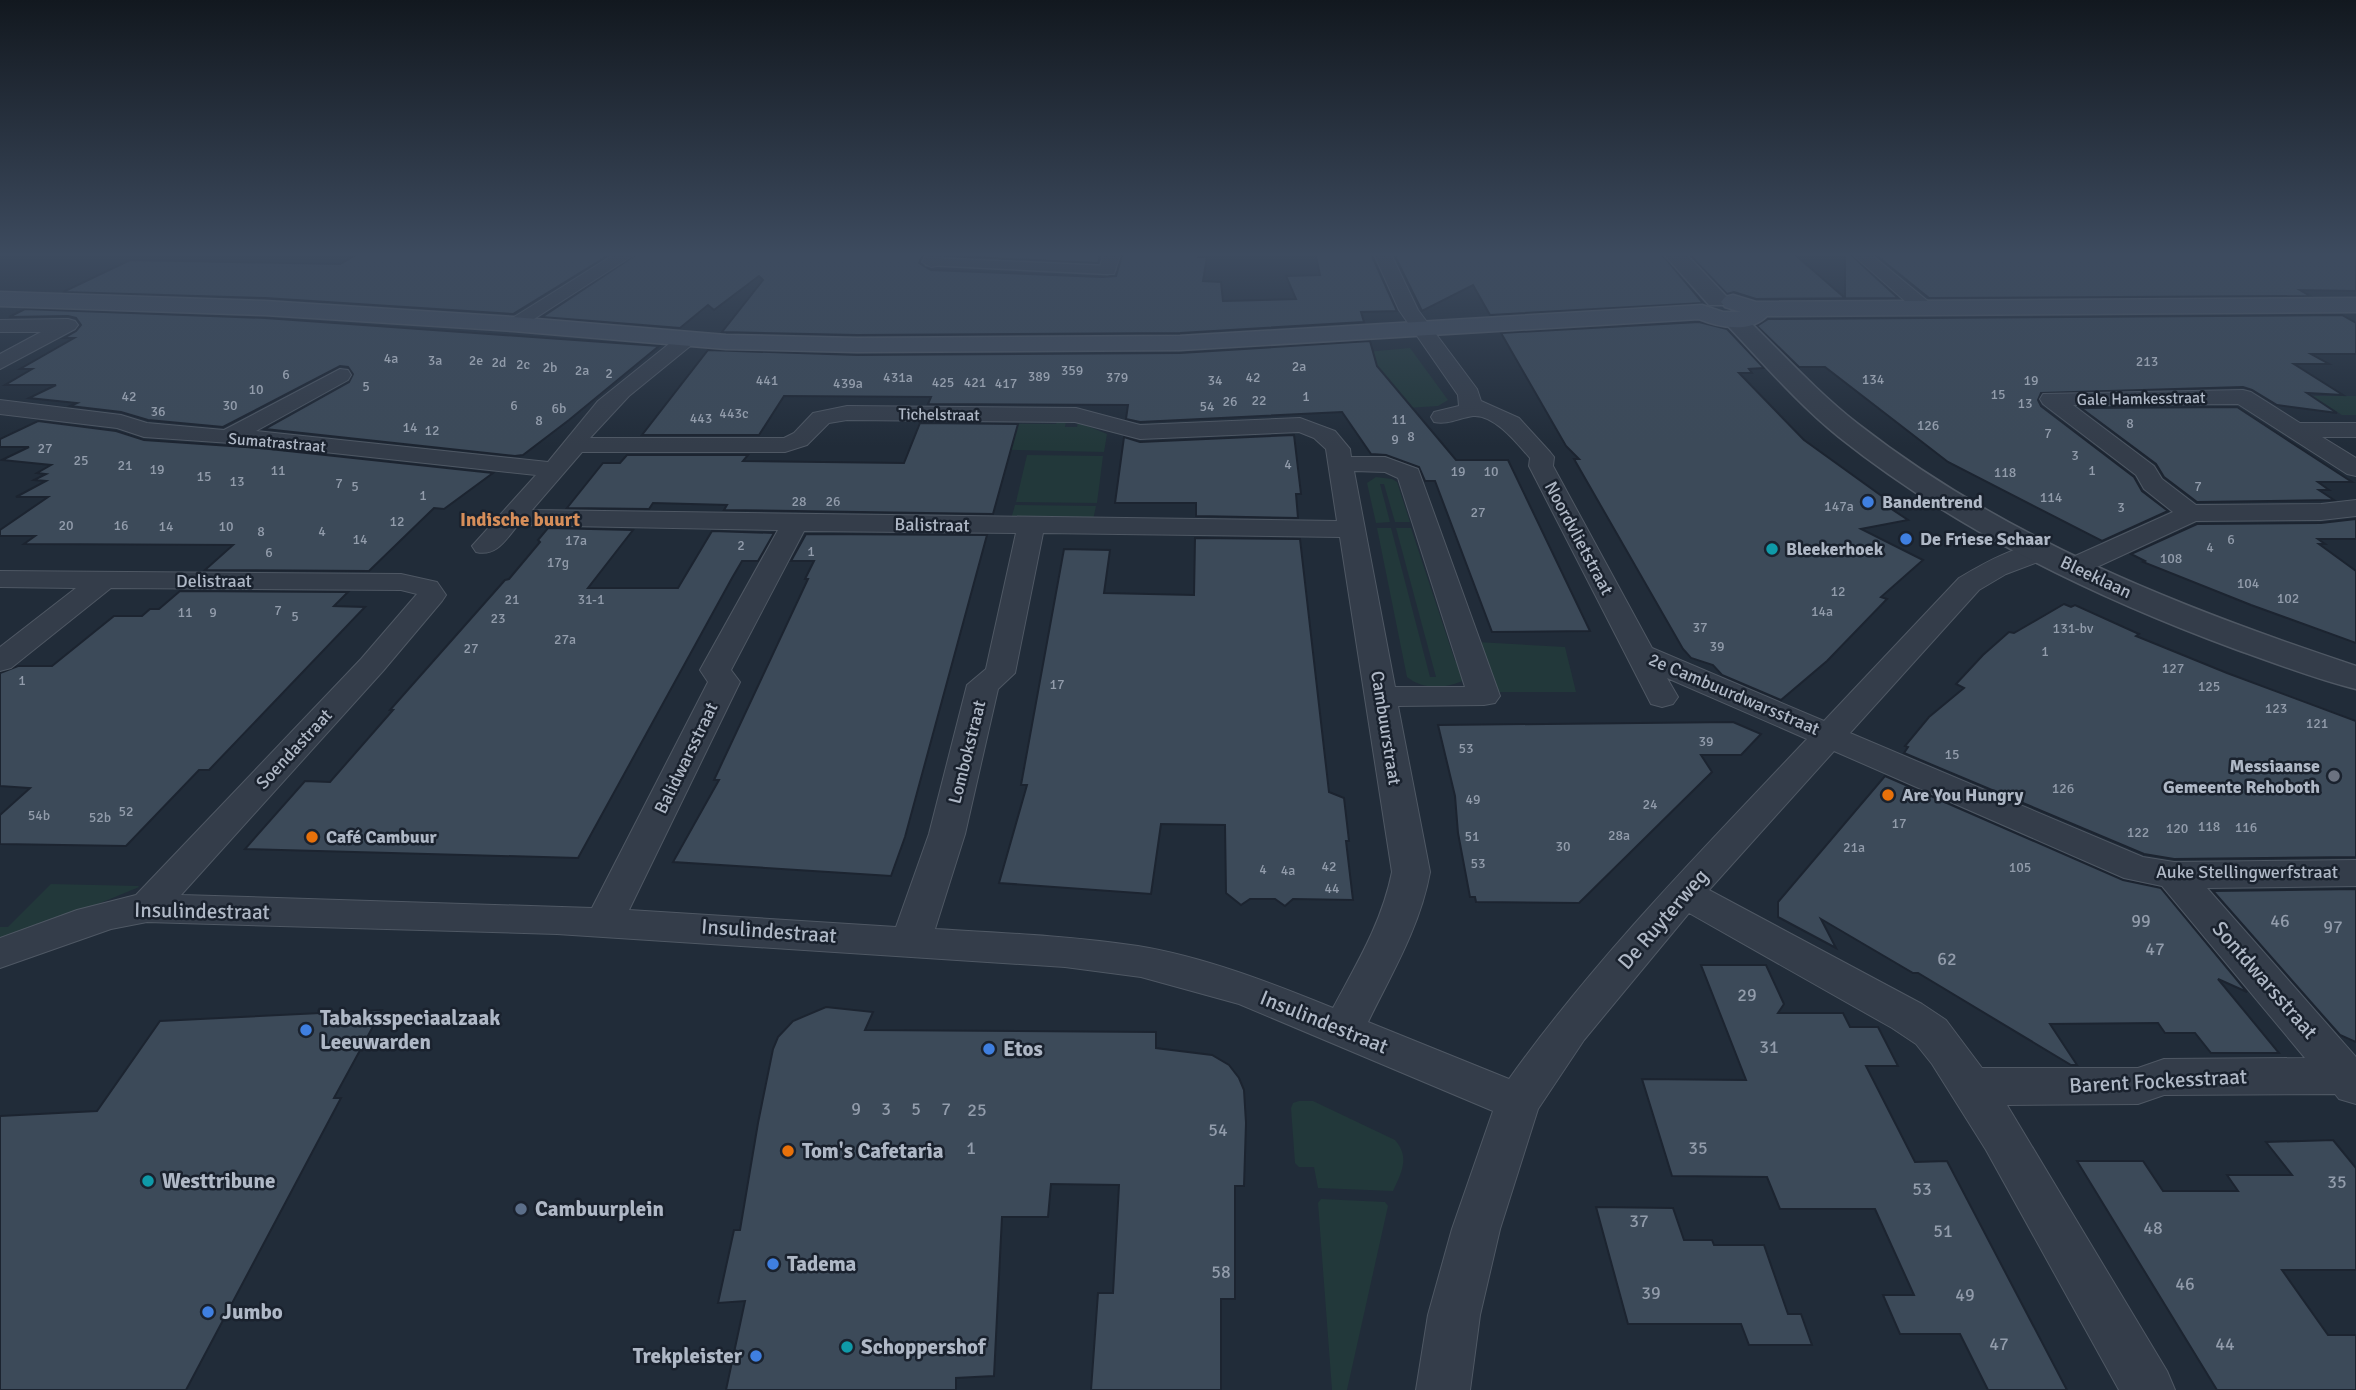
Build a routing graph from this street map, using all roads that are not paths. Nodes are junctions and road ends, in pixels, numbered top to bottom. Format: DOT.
graph roads {
  1 [pos="402,317"];
  2 [pos="524,317"];
  3 [pos="1411,317"];
  4 [pos="1578,317"];
  5 [pos="1747,317"];
  6 [pos="513,324"];
  7 [pos="0,326"];
  8 [pos="1419,330"];
  9 [pos="688,339"];
  10 [pos="0,363"];
  11 [pos="340,375"];
  12 [pos="1471,405"];
  13 [pos="0,407"];
  14 [pos="1442,417"];
  15 [pos="1312,428"];
  16 [pos="2295,430"];
  17 [pos="2356,430"];
  18 [pos="228,437"];
  19 [pos="574,444"];
  20 [pos="1341,464"];
  21 [pos="2356,469"];
  22 [pos="555,470"];
  23 [pos="2356,508"];
  24 [pos="2190,513"];
  25 [pos="512,517"];
  26 [pos="794,523"];
  27 [pos="1031,526"];
  28 [pos="1352,528"];
  29 [pos="485,546"];
  30 [pos="2041,551"];
  31 [pos="2074,567"];
  32 [pos="0,579"];
  33 [pos="104,580"];
  34 [pos="427,588"];
  35 [pos="1639,654"];
  36 [pos="0,662"];
  37 [pos="2356,678"];
  38 [pos="1381,696"];
  39 [pos="1662,697"];
  40 [pos="1829,735"];
  41 [pos="2356,873"];
  42 [pos="2174,875"];
  43 [pos="1684,893"];
  44 [pos="147,908"];
  45 [pos="604,922"];
  46 [pos="911,941"];
  47 [pos="0,953"];
  48 [pos="1343,1029"];
  49 [pos="2352,1081"];
  50 [pos="1969,1087"];
  51 [pos="1518,1102"];
  52 [pos="1443,1390"];
  53 [pos="2148,1390"];
  1 -- 6 [label="main road"];
  2 -- 6 [label="street"];
  3 -- 8 [label="street"];
  4 -- 8 [label="main road"];
  5 -- 30 [label="street, Bleeklaan"];
  6 -- 9 [label="main road"];
  7 -- 10 [label="street"];
  8 -- 9 [label="main road"];
  8 -- 12 [label="street"];
  9 -- 19 [label="street"];
  11 -- 18 [label="street"];
  12 -- 14 [label="street"];
  12 -- 35 [label="street, Noordvlietstraat"];
  13 -- 18 [label="street, Sumatrastraat"];
  15 -- 19 [label="street, Tichelstraat"];
  15 -- 20 [label="street, Cambuurstraat"];
  16 -- 17 [label="street"];
  16 -- 21 [label="street"];
  16 -- 24 [label="street, Gale Hamkesstraat"];
  18 -- 22 [label="street, Sumatrastraat"];
  19 -- 22 [label="street"];
  20 -- 28 [label="street, Cambuurstraat"];
  20 -- 38 [label="street"];
  22 -- 25 [label="street"];
  23 -- 24 [label="street"];
  24 -- 31 [label="street"];
  25 -- 26 [label="street, Balistraat"];
  25 -- 29 [label="street"];
  26 -- 27 [label="street, Balistraat"];
  26 -- 45 [label="street, Balidwarsstraat"];
  27 -- 28 [label="street, Balistraat"];
  27 -- 46 [label="street, Lombokstraat"];
  28 -- 38 [label="street, Cambuurstraat"];
  30 -- 31 [label="street, Bleeklaan"];
  30 -- 40 [label="street, De Ruyterweg"];
  31 -- 37 [label="street, Bleeklaan"];
  32 -- 33 [label="street, Delistraat"];
  33 -- 34 [label="street, Delistraat"];
  33 -- 36 [label="street"];
  34 -- 44 [label="street, Soendastraat"];
  35 -- 39 [label="street, Noordvlietstraat"];
  35 -- 40 [label="street, 2e Cambuurdwarsstraat"];
  38 -- 48 [label="street, Cambuurstraat"];
  40 -- 42 [label="street, Auke Stellingwerfstraat"];
  40 -- 43 [label="street, De Ruyterweg"];
  41 -- 42 [label="street, Auke Stellingwerfstraat"];
  42 -- 49 [label="street, Sontdwarsstraat"];
  43 -- 50 [label="street"];
  43 -- 51 [label="street, De Ruyterweg"];
  44 -- 45 [label="street, Insulindestraat"];
  44 -- 47 [label="street, Insulindestraat"];
  45 -- 46 [label="street, Insulindestraat"];
  46 -- 48 [label="street, Insulindestraat"];
  48 -- 51 [label="street, Insulindestraat"];
  49 -- 50 [label="street, Barent Fockesstraat"];
  50 -- 53 [label="street"];
  51 -- 52 [label="street, De Ruyterweg"];
}
